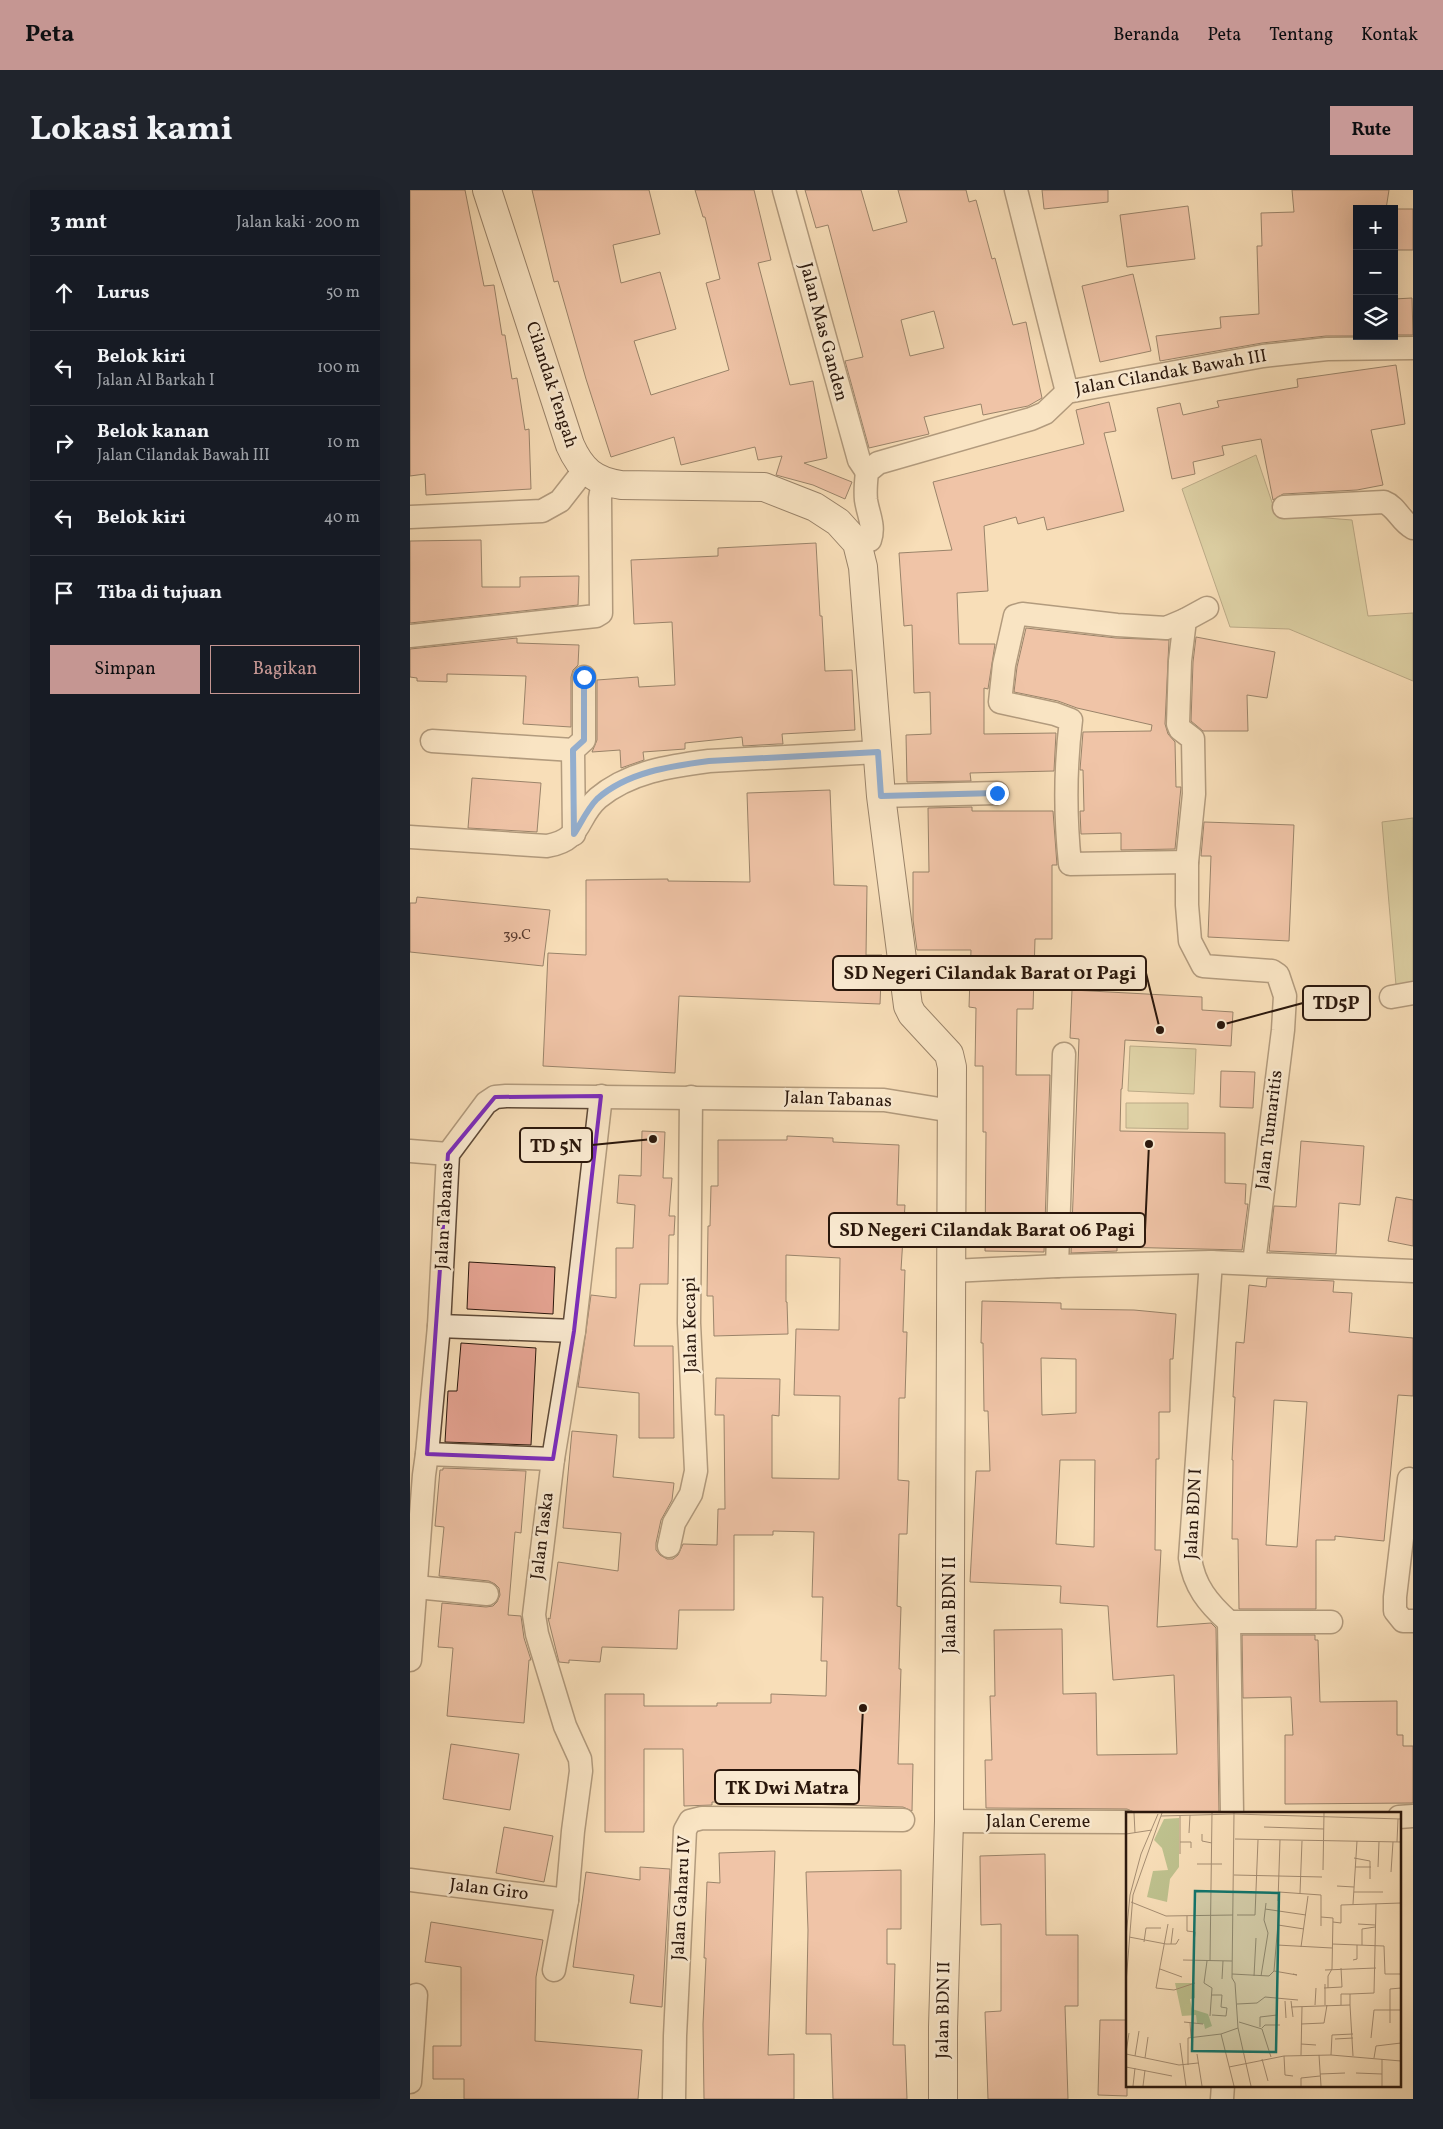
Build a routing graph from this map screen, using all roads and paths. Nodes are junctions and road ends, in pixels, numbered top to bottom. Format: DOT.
graph roads {
  1 [pos="487,190"];
  2 [pos="784,190"];
  3 [pos="1016,190"];
  4 [pos="1413,348"];
  5 [pos="1067,392"];
  6 [pos="867,472"];
  7 [pos="594,476"];
  8 [pos="1284,507"];
  9 [pos="410,517"];
  10 [pos="1413,528"];
  11 [pos="857,543"];
  12 [pos="1207,608"];
  13 [pos="1185,620"];
  14 [pos="410,636"];
  15 [pos="584,677"];
  16 [pos="432,741"];
  17 [pos="573,750"];
  18 [pos="878,752"];
  19 [pos="997,793"];
  20 [pos="881,796"];
  21 [pos="574,834"];
  22 [pos="410,838"];
  23 [pos="1187,862"];
  24 [pos="1413,993"];
  25 [pos="1391,997"];
  26 [pos="1064,1054"];
  27 [pos="601,1096"];
  28 [pos="691,1097"];
  29 [pos="952,1111"];
  30 [pos="410,1151"];
  31 [pos="448,1154"];
  32 [pos="1211,1262"];
  33 [pos="1254,1263"];
  34 [pos="1057,1266"];
  35 [pos="1413,1271"];
  36 [pos="952,1272"];
  37 [pos="439,1326"];
  38 [pos="574,1331"];
  39 [pos="553,1459"];
  40 [pos="420,1468"];
  41 [pos="1409,1479"];
  42 [pos="668,1546"];
  43 [pos="416,1587"];
  44 [pos="487,1594"];
  45 [pos="1413,1621"];
  46 [pos="1229,1622"];
  47 [pos="1331,1622"];
  48 [pos="410,1660"];
  49 [pos="1232,1812"];
  50 [pos="903,1820"];
  51 [pos="948,1821"];
  52 [pos="1126,1822"];
  53 [pos="410,1880"];
  54 [pos="567,1900"];
  55 [pos="554,1970"];
  56 [pos="416,1995"];
  57 [pos="410,2082"];
  58 [pos="1223,2086"];
  59 [pos="674,2099"];
  60 [pos="943,2099"];
  61 [pos="1222,2099"];
  1 -- 7 [label="street, Cilandak Tengah"];
  2 -- 6 [label="street, Jalan Mas Ganden"];
  3 -- 5 [label="street"];
  4 -- 5 [label="street, Jalan Cilandak Bawah III"];
  5 -- 6 [label="street, Jalan Cilandak Bawah III"];
  6 -- 11 [label="street"];
  7 -- 9 [label="street"];
  7 -- 11 [label="street"];
  7 -- 14 [label="street"];
  8 -- 10 [label="street"];
  11 -- 18 [label="street"];
  12 -- 13 [label="street"];
  13 -- 23 [label="street"];
  13 -- 23 [label="street"];
  15 -- 17 [label="street"];
  16 -- 17 [label="street"];
  17 -- 21 [label="street"];
  18 -- 20 [label="street"];
  18 -- 21 [label="street"];
  19 -- 20 [label="street"];
  20 -- 29 [label="street"];
  21 -- 22 [label="street"];
  23 -- 33 [label="street, Jalan Tumaritis"];
  24 -- 25 [label="street"];
  26 -- 34 [label="street"];
  27 -- 28 [label="street, Jalan Tabanas"];
  27 -- 31 [label="street, Jalan Tabanas"];
  27 -- 38 [label="street, Jalan Taska"];
  28 -- 29 [label="street, Jalan Tabanas"];
  28 -- 42 [label="street, Jalan Kecapi"];
  29 -- 36 [label="street, Jalan BDN II"];
  30 -- 31 [label="street"];
  31 -- 37 [label="street, Jalan Tabanas"];
  32 -- 33 [label="street"];
  32 -- 34 [label="street"];
  32 -- 46 [label="street, Jalan BDN I"];
  33 -- 35 [label="street"];
  34 -- 36 [label="street"];
  36 -- 51 [label="street, Jalan BDN II"];
  37 -- 38 [label="street"];
  37 -- 40 [label="street, Jalan Tabanas"];
  38 -- 39 [label="street, Jalan Taska"];
  39 -- 40 [label="street"];
  39 -- 54 [label="street, Jalan Taska"];
  40 -- 43 [label="street, Jalan Tabanas"];
  41 -- 45 [label="street"];
  43 -- 44 [label="street"];
  43 -- 48 [label="street, Jalan Tabanas"];
  46 -- 47 [label="street"];
  46 -- 49 [label="street"];
  50 -- 59 [label="street, Jalan Gaharu IV"];
  51 -- 52 [label="street, Jalan Cereme"];
  51 -- 60 [label="street, Jalan BDN II"];
  53 -- 54 [label="street, Jalan Giro"];
  54 -- 55 [label="street, Jalan Taska"];
  56 -- 57 [label="street"];
  58 -- 61 [label="street"];
}
